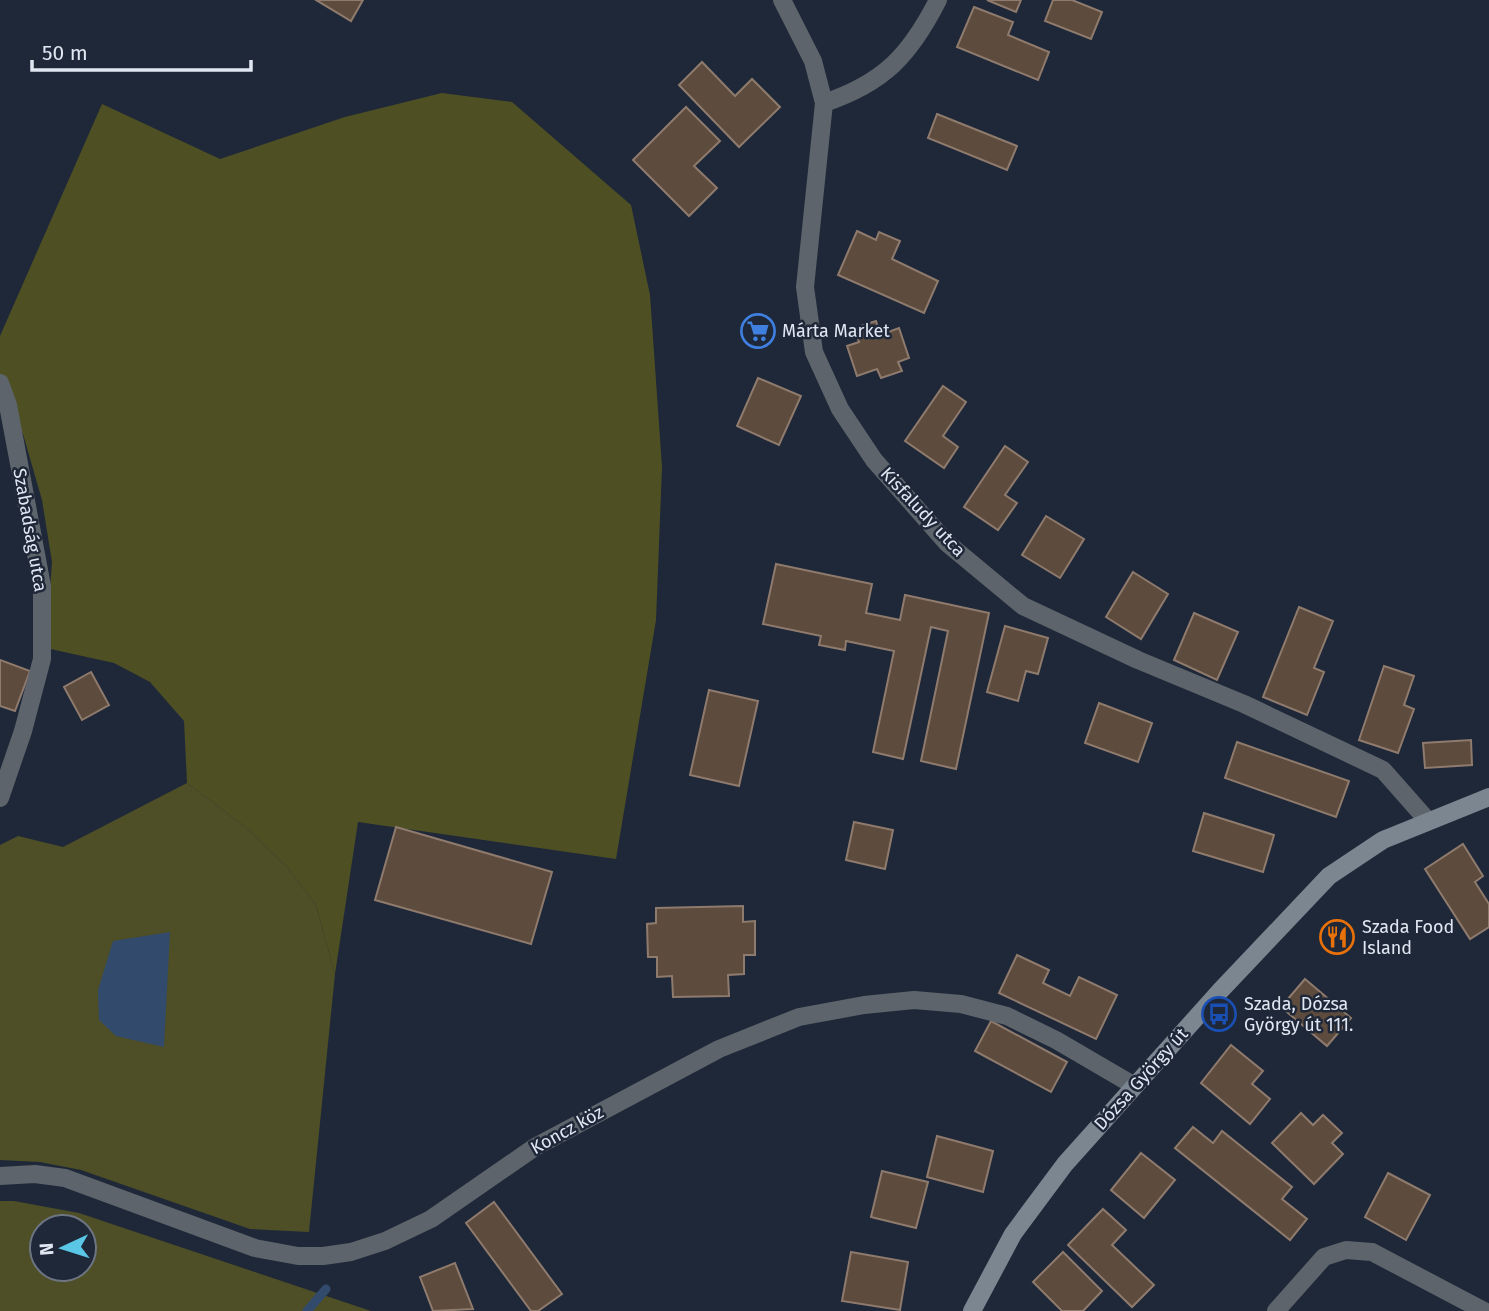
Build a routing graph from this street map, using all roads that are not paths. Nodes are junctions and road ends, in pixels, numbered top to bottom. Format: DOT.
graph roads {
  1 [pos="782,0"];
  2 [pos="938,0"];
  3 [pos="824,103"];
  4 [pos="0,383"];
  5 [pos="4,405"];
  6 [pos="1489,797"];
  7 [pos="0,798"];
  8 [pos="1428,821"];
  9 [pos="1133,1085"];
  10 [pos="0,1176"];
  11 [pos="972,1311"];
  12 [pos="1276,1311"];
  13 [pos="1484,1311"];
  1 -- 3 [label="street, Kisfaludy utca"];
  2 -- 3 [label="street"];
  3 -- 8 [label="street, Kisfaludy utca"];
  4 -- 5 [label="street, Szabadság utca"];
  5 -- 7 [label="street, Szabadság utca"];
  6 -- 8 [label="main road, Dózsa György út"];
  8 -- 9 [label="main road, Dózsa György út"];
  9 -- 10 [label="street, Koncz köz"];
  9 -- 11 [label="main road, Dózsa György út"];
  12 -- 13 [label="street"];
}
